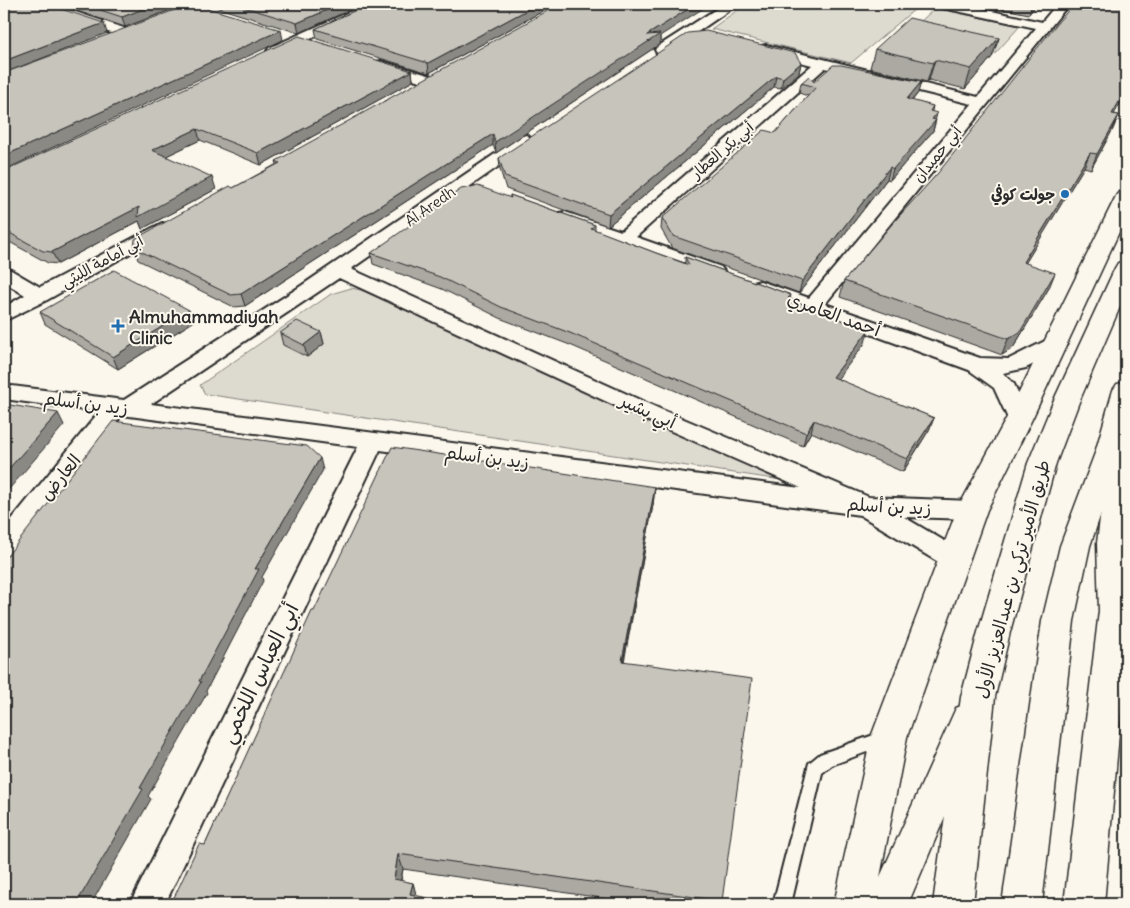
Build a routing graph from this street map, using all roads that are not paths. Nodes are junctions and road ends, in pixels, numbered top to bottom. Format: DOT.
graph roads {
  1 [pos="39,4"];
  2 [pos="377,4"];
  3 [pos="732,4"];
  4 [pos="943,4"];
  5 [pos="1063,4"];
  6 [pos="1044,26"];
  7 [pos="692,30"];
  8 [pos="280,33"];
  9 [pos="710,35"];
  10 [pos="299,39"];
  11 [pos="104,40"];
  12 [pos="318,45"];
  13 [pos="757,47"];
  14 [pos="652,57"];
  15 [pos="260,58"];
  16 [pos="364,59"];
  17 [pos="822,63"];
  18 [pos="447,70"];
  19 [pos="430,80"];
  20 [pos="412,89"];
  21 [pos="980,102"];
  22 [pos="540,132"];
  23 [pos="464,182"];
  24 [pos="483,188"];
  25 [pos="1126,196"];
  26 [pos="548,212"];
  27 [pos="178,219"];
  28 [pos="624,238"];
  29 [pos="1126,269"];
  30 [pos="338,270"];
  31 [pos="4,274"];
  32 [pos="40,296"];
  33 [pos="813,306"];
  34 [pos="4,315"];
  35 [pos="1056,344"];
  36 [pos="978,365"];
  37 [pos="1126,390"];
  38 [pos="4,392"];
  39 [pos="122,407"];
  40 [pos="1126,411"];
  41 [pos="1019,419"];
  42 [pos="372,442"];
  43 [pos="866,506"];
  44 [pos="972,510"];
  45 [pos="4,547"];
  46 [pos="954,559"];
  47 [pos="1121,600"];
  48 [pos="978,697"];
  49 [pos="889,737"];
  50 [pos="146,904"];
  51 [pos="782,904"];
  52 [pos="854,904"];
  53 [pos="888,904"];
  54 [pos="953,904"];
  55 [pos="1022,904"];
  56 [pos="1084,904"];
  1 -- 11 [label="street"];
  2 -- 10 [label="street"];
  3 -- 7 [label="street"];
  4 -- 6 [label="street"];
  5 -- 6 [label="street, أبي حميدان"];
  6 -- 21 [label="street, أبي حميدان"];
  7 -- 9 [label="street"];
  7 -- 14 [label="street"];
  8 -- 10 [label="street"];
  10 -- 12 [label="street"];
  10 -- 15 [label="street"];
  13 -- 17 [label="street"];
  16 -- 19 [label="street"];
  17 -- 21 [label="street"];
  17 -- 28 [label="street, أبي بكر العطار"];
  18 -- 19 [label="street"];
  19 -- 20 [label="street"];
  21 -- 33 [label="street, أبي حميدان"];
  22 -- 23 [label="street, Al Aredh"];
  23 -- 24 [label="street"];
  23 -- 30 [label="street, Al Aredh"];
  25 -- 35 [label="main road"];
  26 -- 28 [label="street, أحمد العامري"];
  27 -- 32 [label="street, أبي أمامة الليثي"];
  28 -- 33 [label="street, أحمد العامري"];
  29 -- 48 [label="main road, طريق الأمير تركي بن عبدالعزيز الأول"];
  30 -- 39 [label="street, Al Aredh"];
  30 -- 43 [label="street, أبي بشير"];
  31 -- 32 [label="street"];
  32 -- 34 [label="street, أبي أمامة الليثي"];
  33 -- 36 [label="street, أحمد العامري"];
  35 -- 36 [label="street"];
  35 -- 41 [label="main road"];
  36 -- 41 [label="street"];
  37 -- 55 [label="main road"];
  38 -- 39 [label="street, زيد بن أسلم"];
  39 -- 42 [label="street, زيد بن أسلم"];
  39 -- 45 [label="street, العارض"];
  40 -- 47 [label="main road"];
  41 -- 44 [label="main road"];
  42 -- 43 [label="street, زيد بن أسلم"];
  42 -- 50 [label="street, أبي العباس اللخمي"];
  43 -- 44 [label="street, زيد بن أسلم"];
  43 -- 46 [label="street, أبي بشير"];
  44 -- 46 [label="main road"];
  46 -- 49 [label="main road"];
  47 -- 56 [label="main road"];
  48 -- 53 [label="main road"];
  48 -- 54 [label="main road, طريق الأمير تركي بن عبدالعزيز الأول"];
  49 -- 51 [label="lane"];
  49 -- 52 [label="main road"];
}
